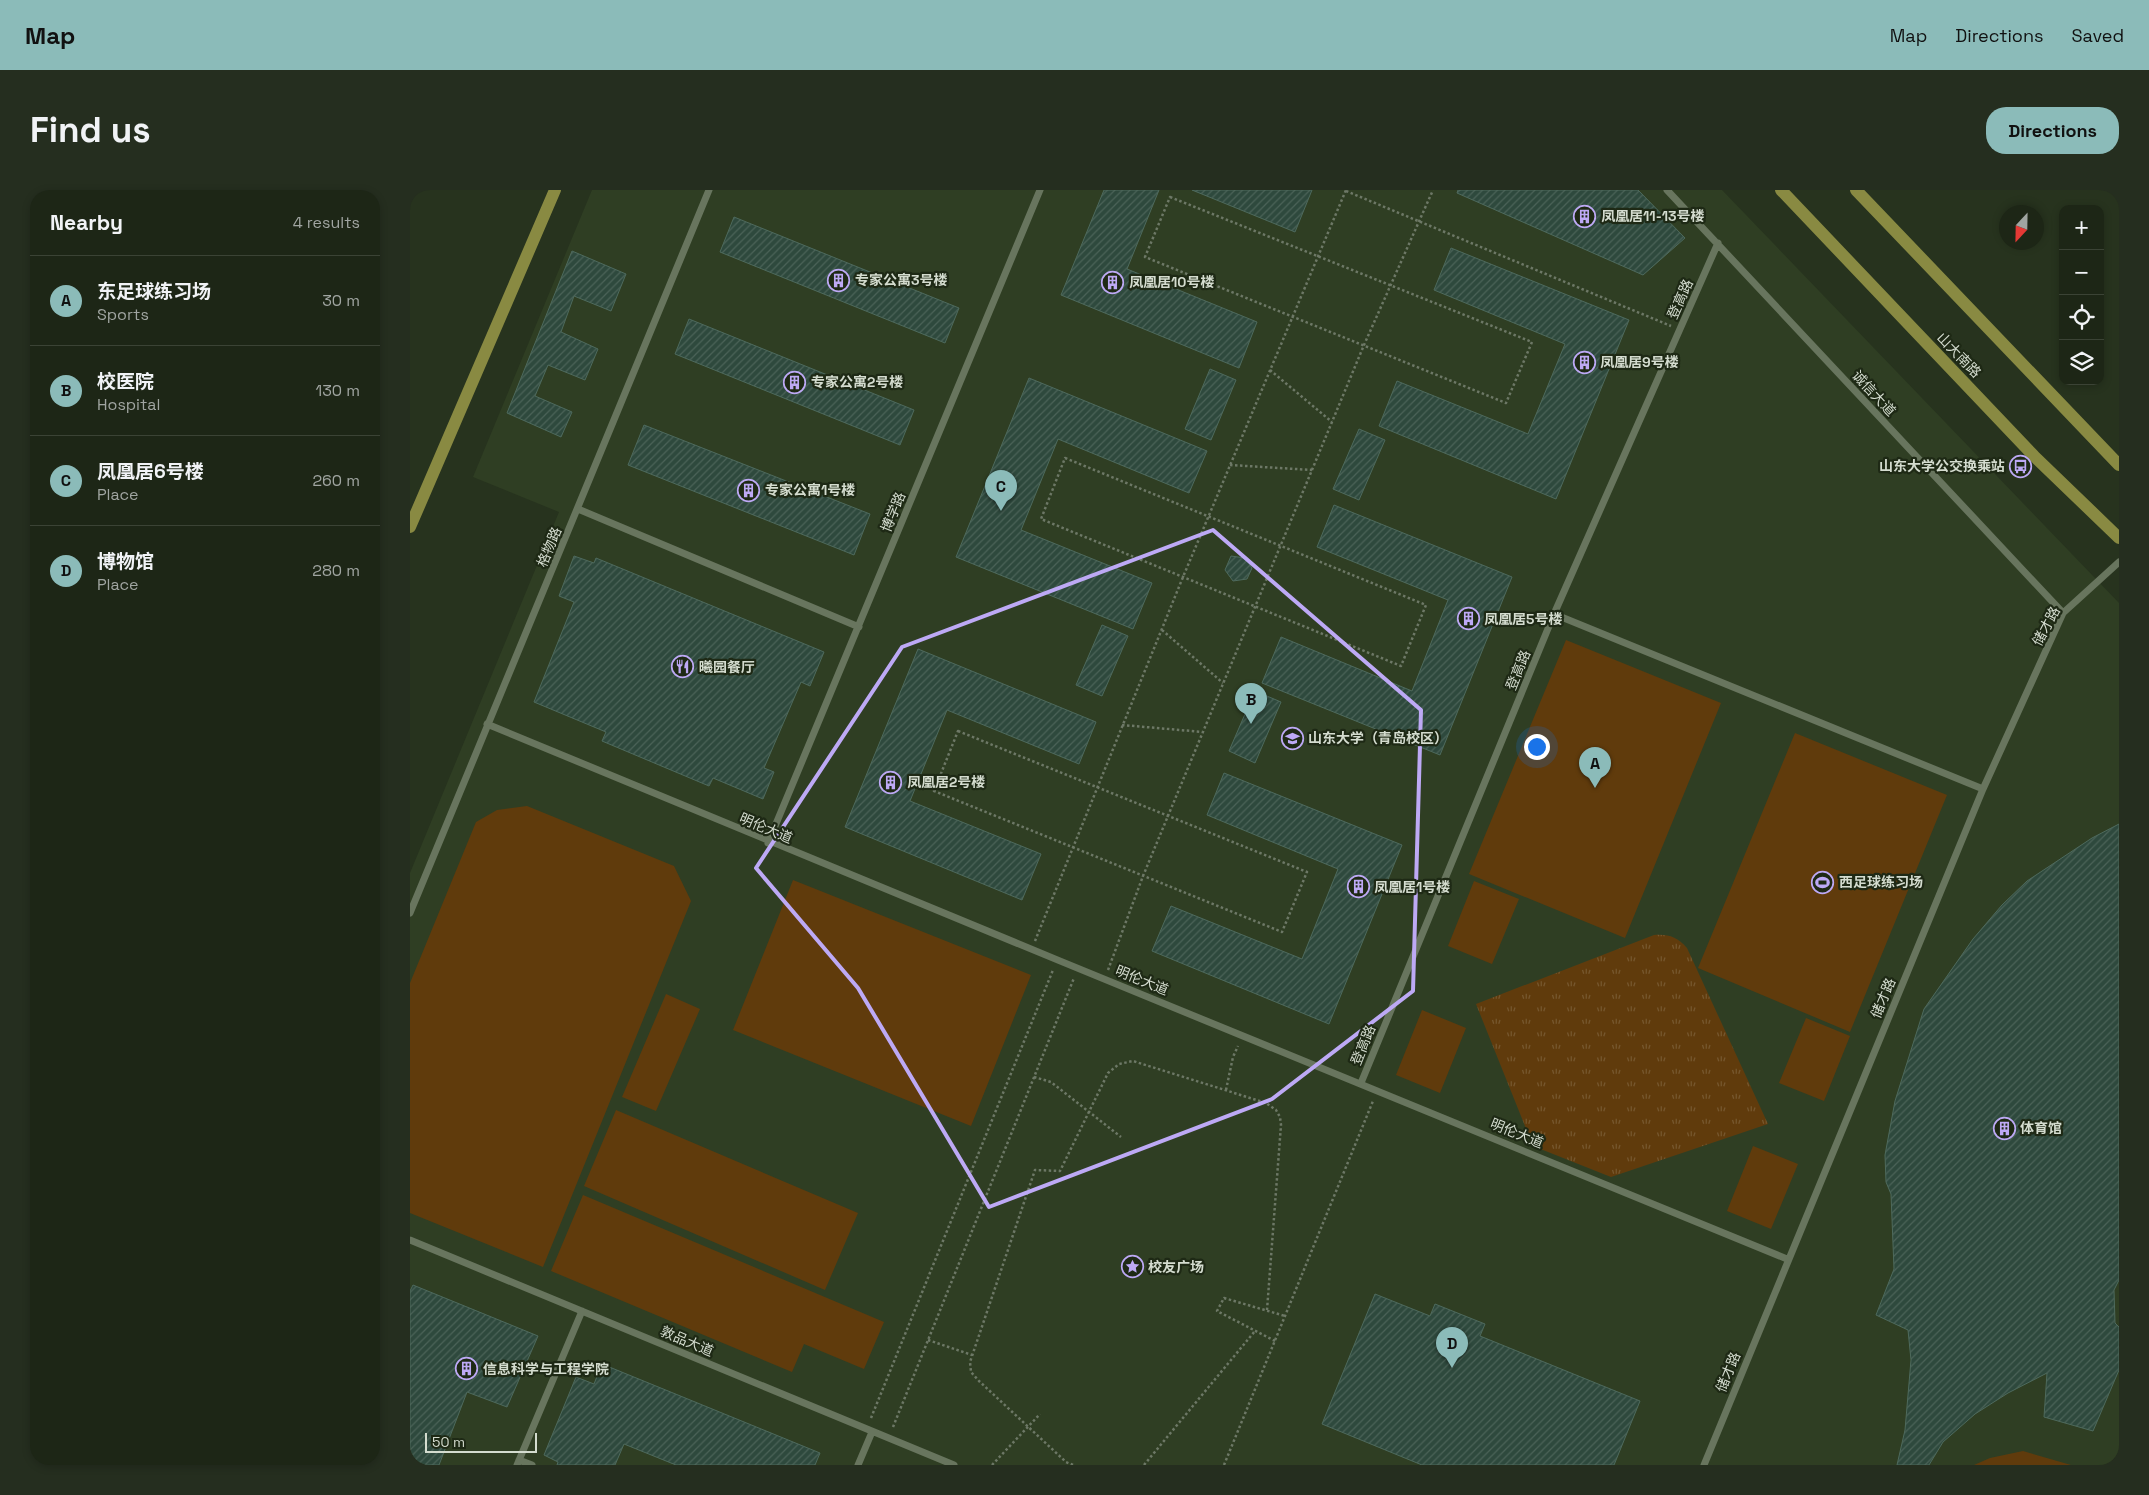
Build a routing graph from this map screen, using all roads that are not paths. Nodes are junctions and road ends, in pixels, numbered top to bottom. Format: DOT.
graph roads {
  1 [pos="555,190"];
  2 [pos="709,190"];
  3 [pos="1040,190"];
  4 [pos="1667,190"];
  5 [pos="1781,190"];
  6 [pos="1856,190"];
  7 [pos="1718,243"];
  8 [pos="2119,464"];
  9 [pos="578,509"];
  10 [pos="410,527"];
  11 [pos="2119,538"];
  12 [pos="2119,562"];
  13 [pos="2063,613"];
  14 [pos="1554,614"];
  15 [pos="860,627"];
  16 [pos="487,724"];
  17 [pos="1983,789"];
  18 [pos="768,843"];
  19 [pos="410,913"];
  20 [pos="1361,1082"];
  21 [pos="410,1240"];
  22 [pos="1787,1259"];
  23 [pos="582,1311"];
  24 [pos="869,1430"];
  25 [pos="518,1462"];
  26 [pos="532,1465"];
  27 [pos="858,1465"];
  28 [pos="954,1465"];
  29 [pos="1704,1465"];
  1 -- 10 [label="main road"];
  2 -- 9 [label="lane, 格物路"];
  3 -- 15 [label="lane, 博学路"];
  4 -- 7 [label="lane, 诚信大道"];
  5 -- 11 [label="main road, 山大南路"];
  6 -- 8 [label="main road"];
  7 -- 13 [label="lane, 诚信大道"];
  7 -- 14 [label="lane, 登高路"];
  9 -- 15 [label="lane"];
  9 -- 16 [label="lane, 格物路"];
  12 -- 13 [label="lane, 储才路"];
  13 -- 17 [label="lane, 储才路"];
  14 -- 17 [label="lane"];
  14 -- 20 [label="lane, 登高路"];
  15 -- 18 [label="lane, 博学路"];
  16 -- 18 [label="lane, 明伦大道"];
  16 -- 19 [label="lane, 格物路"];
  17 -- 22 [label="lane, 储才路"];
  18 -- 20 [label="lane, 明伦大道"];
  20 -- 22 [label="lane, 明伦大道"];
  21 -- 23 [label="lane, 敦品大道"];
  22 -- 29 [label="lane, 储才路"];
  23 -- 24 [label="lane, 敦品大道"];
  23 -- 25 [label="lane"];
  24 -- 27 [label="lane"];
  24 -- 28 [label="lane, 敦品大道"];
  25 -- 26 [label="lane"];
}
